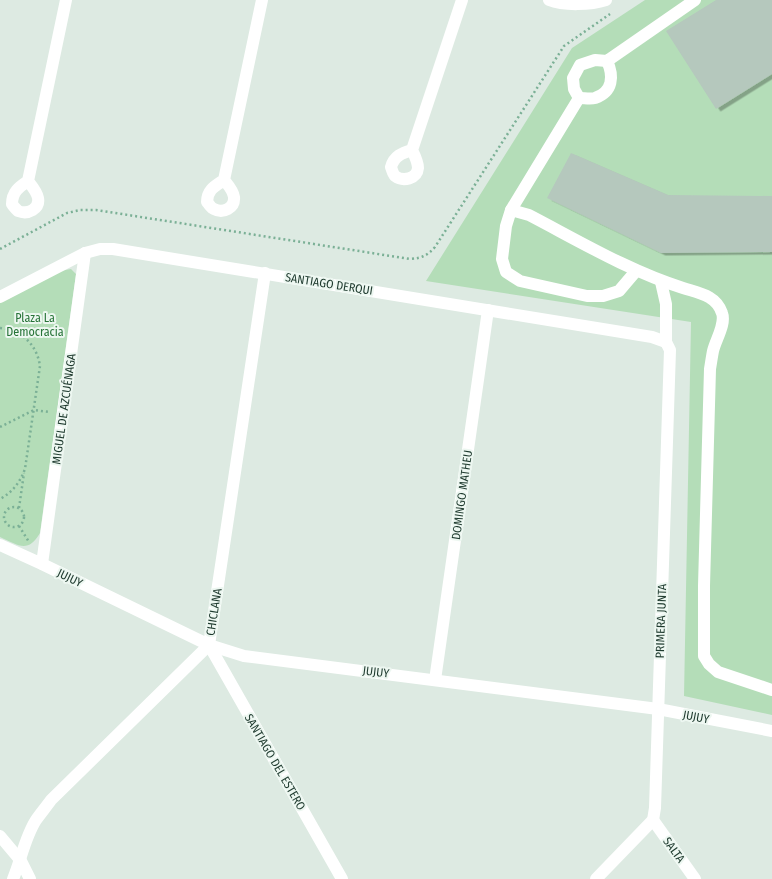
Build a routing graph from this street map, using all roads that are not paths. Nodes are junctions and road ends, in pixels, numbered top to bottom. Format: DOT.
graph roads {
  1 [pos="66,0"];
  2 [pos="262,0"];
  3 [pos="462,0"];
  4 [pos="549,0"];
  5 [pos="695,0"];
  6 [pos="610,4"];
  7 [pos="607,61"];
  8 [pos="579,98"];
  9 [pos="412,150"];
  10 [pos="224,180"];
  11 [pos="28,181"];
  12 [pos="511,210"];
  13 [pos="85,253"];
  14 [pos="636,271"];
  15 [pos="265,273"];
  16 [pos="661,282"];
  17 [pos="0,297"];
  18 [pos="488,310"];
  19 [pos="666,342"];
  20 [pos="0,545"];
  21 [pos="42,564"];
  22 [pos="209,645"];
  23 [pos="435,680"];
  24 [pos="772,690"];
  25 [pos="658,709"];
  26 [pos="772,731"];
  27 [pos="653,820"];
  28 [pos="0,836"];
  29 [pos="21,862"];
  30 [pos="13,879"];
  31 [pos="30,879"];
  32 [pos="342,879"];
  33 [pos="596,879"];
  34 [pos="695,879"];
  1 -- 11 [label="street"];
  2 -- 10 [label="street"];
  3 -- 9 [label="street"];
  4 -- 6 [label="street"];
  5 -- 7 [label="street"];
  7 -- 8 [label="street"];
  7 -- 8 [label="street"];
  8 -- 12 [label="street"];
  12 -- 14 [label="street"];
  12 -- 14 [label="street"];
  13 -- 15 [label="street, SANTIAGO DERQUI"];
  13 -- 17 [label="street, SANTIAGO DERQUI"];
  13 -- 21 [label="street, MIGUEL DE AZCUÉNAGA"];
  14 -- 16 [label="street"];
  15 -- 18 [label="street, SANTIAGO DERQUI"];
  15 -- 22 [label="street, CHICLANA"];
  16 -- 19 [label="street, PRIMERA JUNTA"];
  16 -- 24 [label="street"];
  18 -- 19 [label="street, SANTIAGO DERQUI"];
  18 -- 23 [label="street, DOMINGO MATHEU"];
  19 -- 25 [label="street, PRIMERA JUNTA"];
  20 -- 21 [label="street, JUJUY"];
  21 -- 22 [label="street, JUJUY"];
  22 -- 23 [label="street, JUJUY"];
  22 -- 29 [label="street, CHICLANA"];
  22 -- 32 [label="street, SANTIAGO DEL ESTERO"];
  23 -- 25 [label="street, JUJUY"];
  25 -- 26 [label="street, JUJUY"];
  25 -- 27 [label="street, PRIMERA JUNTA"];
  27 -- 33 [label="street"];
  27 -- 34 [label="street, SALTA"];
  28 -- 29 [label="street"];
  29 -- 30 [label="street, CHICLANA"];
  29 -- 31 [label="street"];
}
